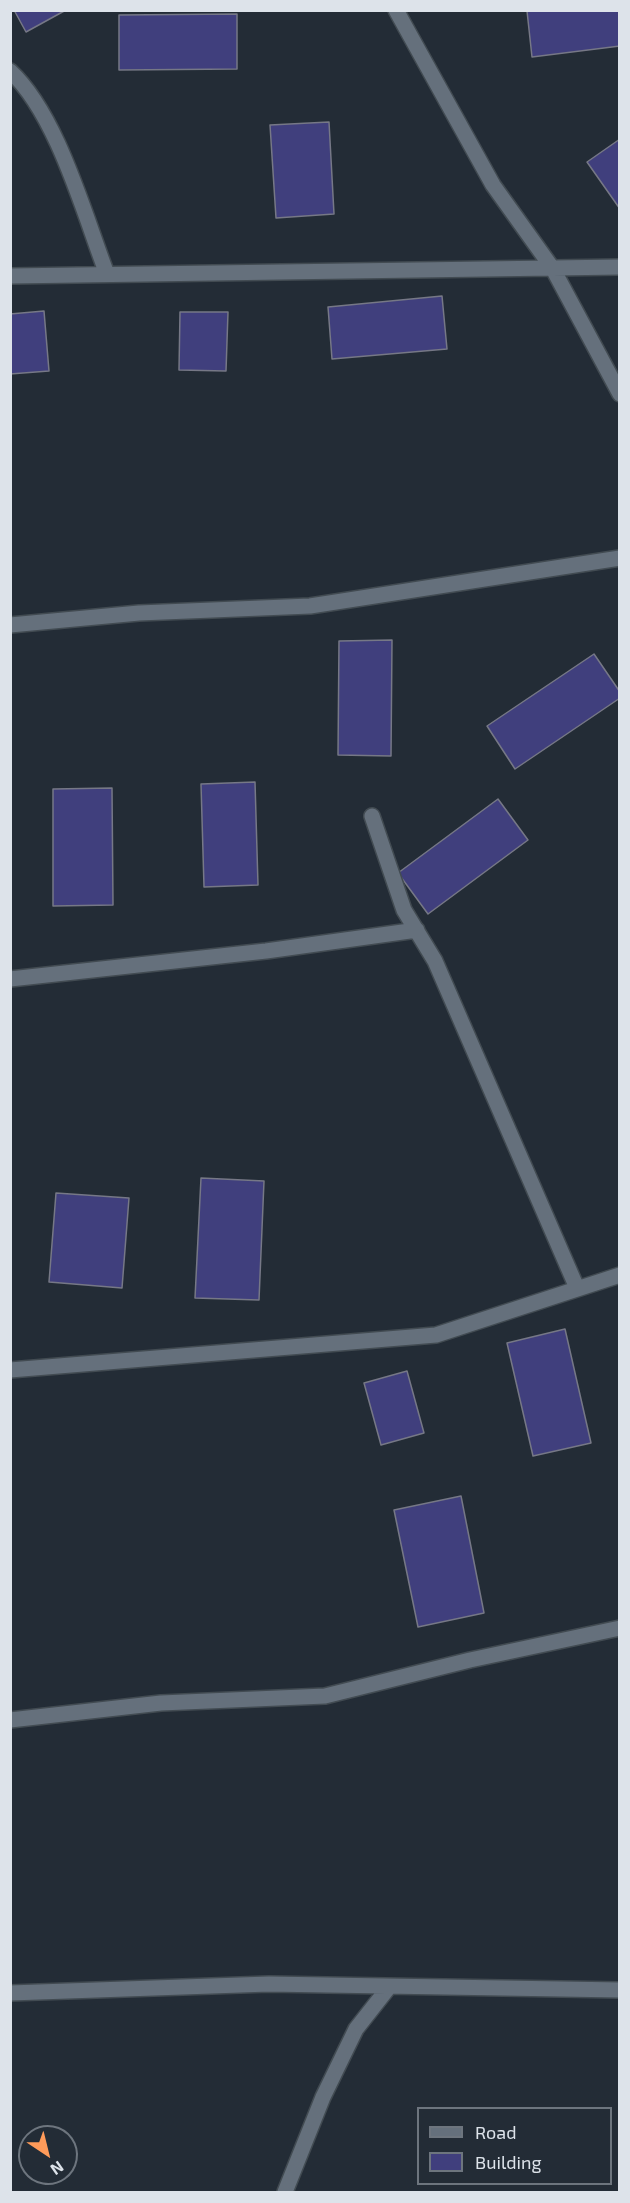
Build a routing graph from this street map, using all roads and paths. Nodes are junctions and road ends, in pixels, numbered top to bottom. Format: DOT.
graph roads {
  1 [pos="396,10"];
  2 [pos="10,71"];
  3 [pos="620,267"];
  4 [pos="553,269"];
  5 [pos="107,274"];
  6 [pos="10,276"];
  7 [pos="620,394"];
  8 [pos="620,558"];
  9 [pos="10,625"];
  10 [pos="372,816"];
  11 [pos="417,930"];
  12 [pos="10,979"];
  13 [pos="620,1275"];
  14 [pos="577,1288"];
  15 [pos="10,1370"];
  16 [pos="620,1628"];
  17 [pos="10,1720"];
  18 [pos="388,1987"];
  19 [pos="620,1990"];
  20 [pos="10,1993"];
  21 [pos="285,2193"];
  1 -- 4 [label="street"];
  2 -- 5 [label="street"];
  3 -- 4 [label="street"];
  4 -- 5 [label="street"];
  4 -- 7 [label="street"];
  5 -- 6 [label="street"];
  8 -- 9 [label="street"];
  10 -- 11 [label="street"];
  11 -- 12 [label="street"];
  11 -- 14 [label="street"];
  13 -- 14 [label="street"];
  14 -- 15 [label="street"];
  16 -- 17 [label="street"];
  18 -- 19 [label="street"];
  18 -- 20 [label="street"];
  18 -- 21 [label="street"];
}
